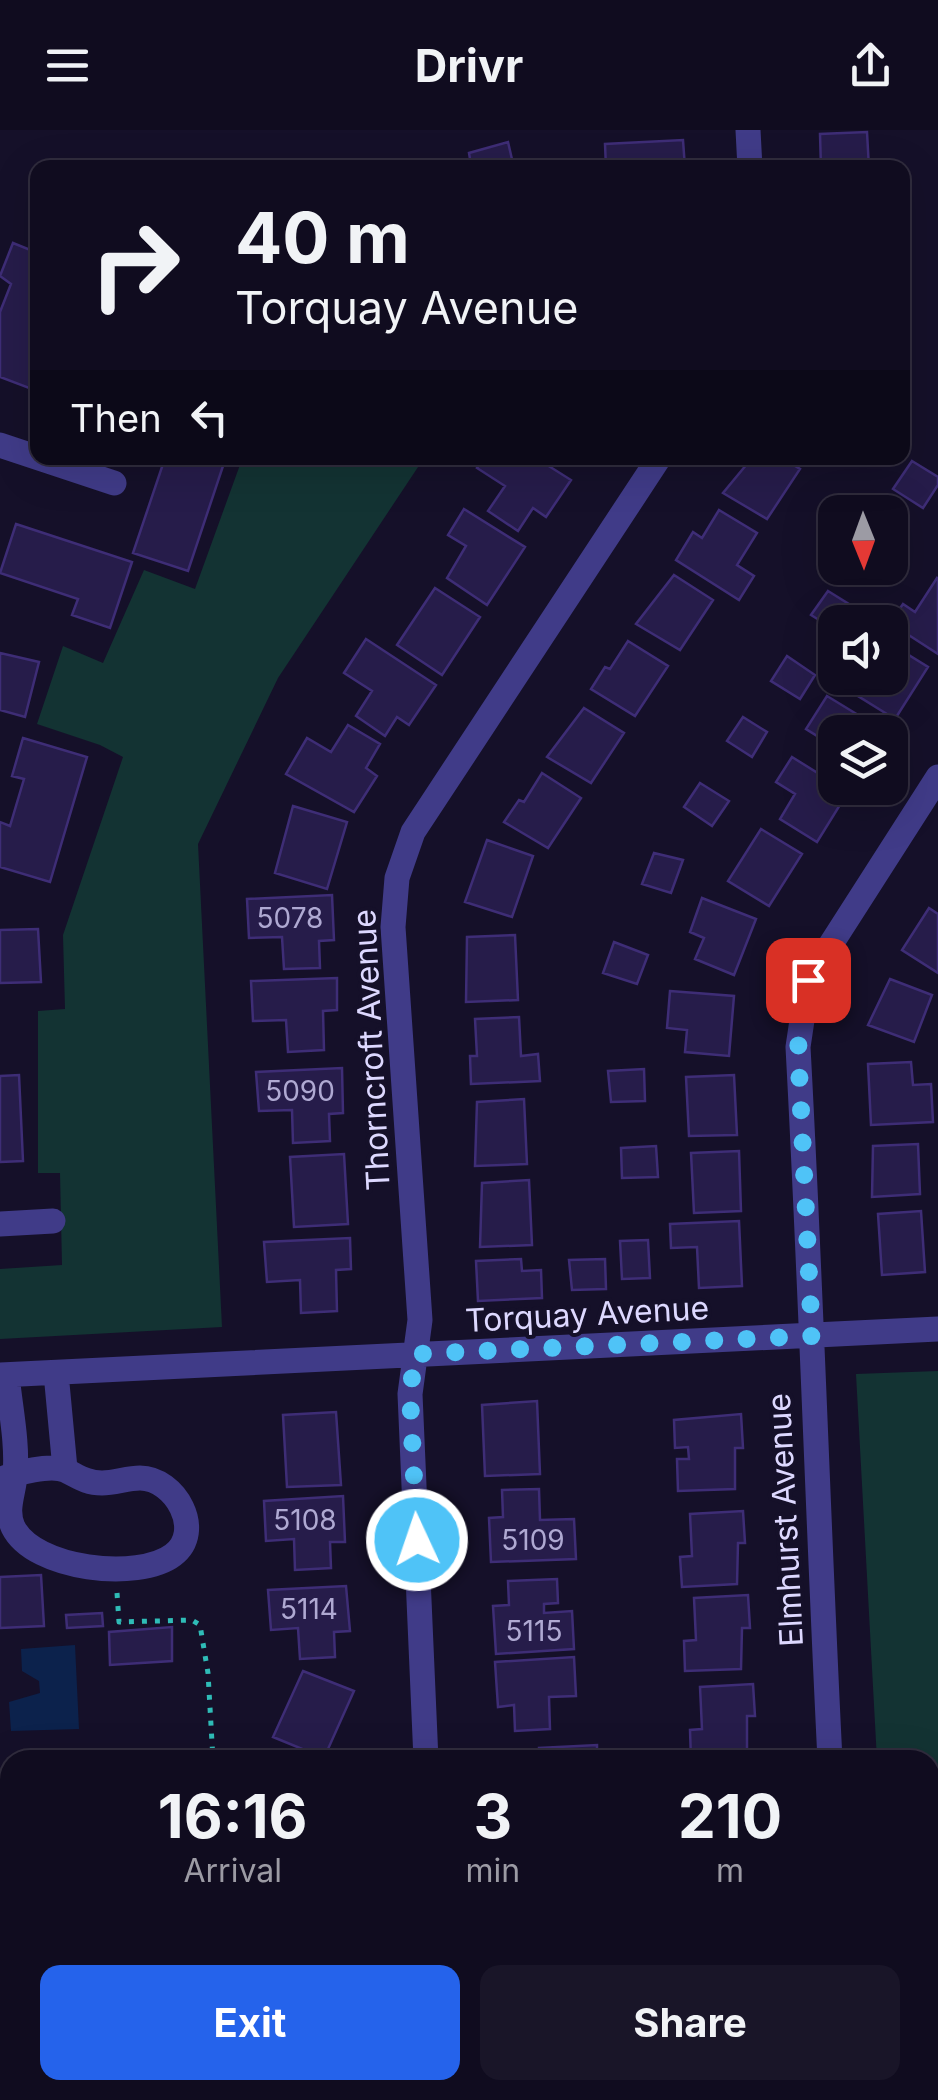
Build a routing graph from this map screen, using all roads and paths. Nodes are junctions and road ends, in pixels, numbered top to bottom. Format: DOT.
graph roads {
  1 [pos="748,130"];
  2 [pos="750,160"];
  3 [pos="0,445"];
  4 [pos="30,455"];
  5 [pos="60,465"];
  6 [pos="654,465"];
  7 [pos="114,483"];
  8 [pos="938,777"];
  9 [pos="53,1221"];
  10 [pos="0,1224"];
  11 [pos="938,1329"];
  12 [pos="812,1336"];
  13 [pos="415,1354"];
  14 [pos="56,1372"];
  15 [pos="3,1375"];
  16 [pos="65,1469"];
  17 [pos="8,1477"];
  18 [pos="115,1566"];
  19 [pos="212,1750"];
  20 [pos="426,1750"];
  21 [pos="829,1750"];
  1 -- 2 [label="street"];
  3 -- 4 [label="street"];
  5 -- 7 [label="street"];
  6 -- 13 [label="street, Thorncroft Avenue"];
  8 -- 12 [label="street, Elmhurst Avenue"];
  9 -- 10 [label="street"];
  11 -- 12 [label="street, Torquay Avenue"];
  12 -- 13 [label="street, Torquay Avenue"];
  12 -- 21 [label="street, Elmhurst Avenue"];
  13 -- 14 [label="street, Torquay Avenue"];
  13 -- 20 [label="street, Thorncroft Avenue"];
  14 -- 15 [label="street, Torquay Avenue"];
  14 -- 16 [label="street"];
  15 -- 17 [label="street"];
  16 -- 17 [label="street"];
  16 -- 18 [label="street"];
  17 -- 18 [label="street"];
  18 -- 19 [label="path"];
}
